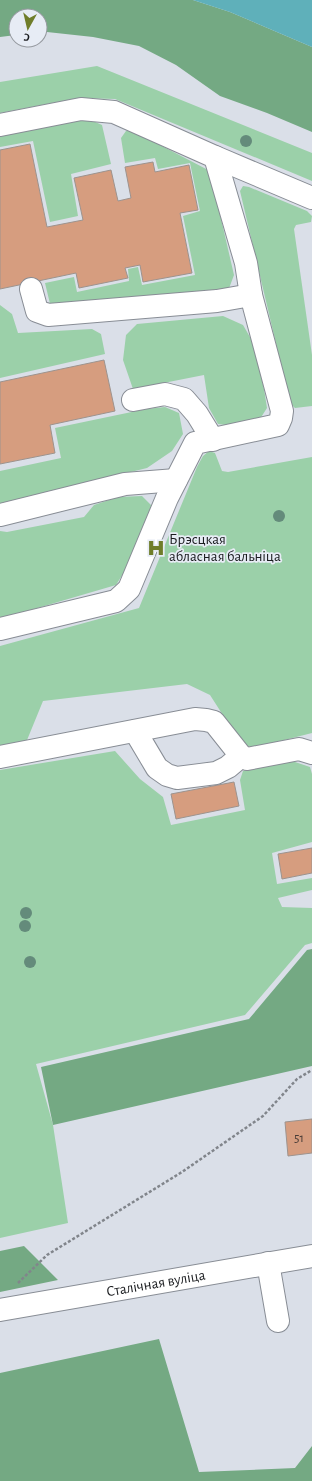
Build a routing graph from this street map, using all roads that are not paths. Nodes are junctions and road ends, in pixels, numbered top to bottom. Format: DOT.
graph roads {
  1 [pos="0,125"];
  2 [pos="215,157"];
  3 [pos="312,198"];
  4 [pos="31,289"];
  5 [pos="251,295"];
  6 [pos="133,400"];
  7 [pos="213,440"];
  8 [pos="176,480"];
  9 [pos="0,515"];
  10 [pos="0,630"];
  11 [pos="135,731"];
  12 [pos="312,753"];
  13 [pos="241,756"];
  14 [pos="0,757"];
  15 [pos="312,1256"];
  16 [pos="268,1263"];
  17 [pos="0,1310"];
  18 [pos="278,1321"];
  1 -- 2 [label="street"];
  2 -- 3 [label="street"];
  2 -- 5 [label="street"];
  4 -- 5 [label="street"];
  5 -- 7 [label="street"];
  6 -- 7 [label="street"];
  7 -- 8 [label="street"];
  8 -- 9 [label="street"];
  8 -- 10 [label="street"];
  11 -- 13 [label="street"];
  11 -- 13 [label="street"];
  11 -- 14 [label="street"];
  12 -- 13 [label="street"];
  15 -- 16 [label="street, Сталічная вуліца"];
  16 -- 17 [label="street, Сталічная вуліца"];
  16 -- 18 [label="street"];
}
